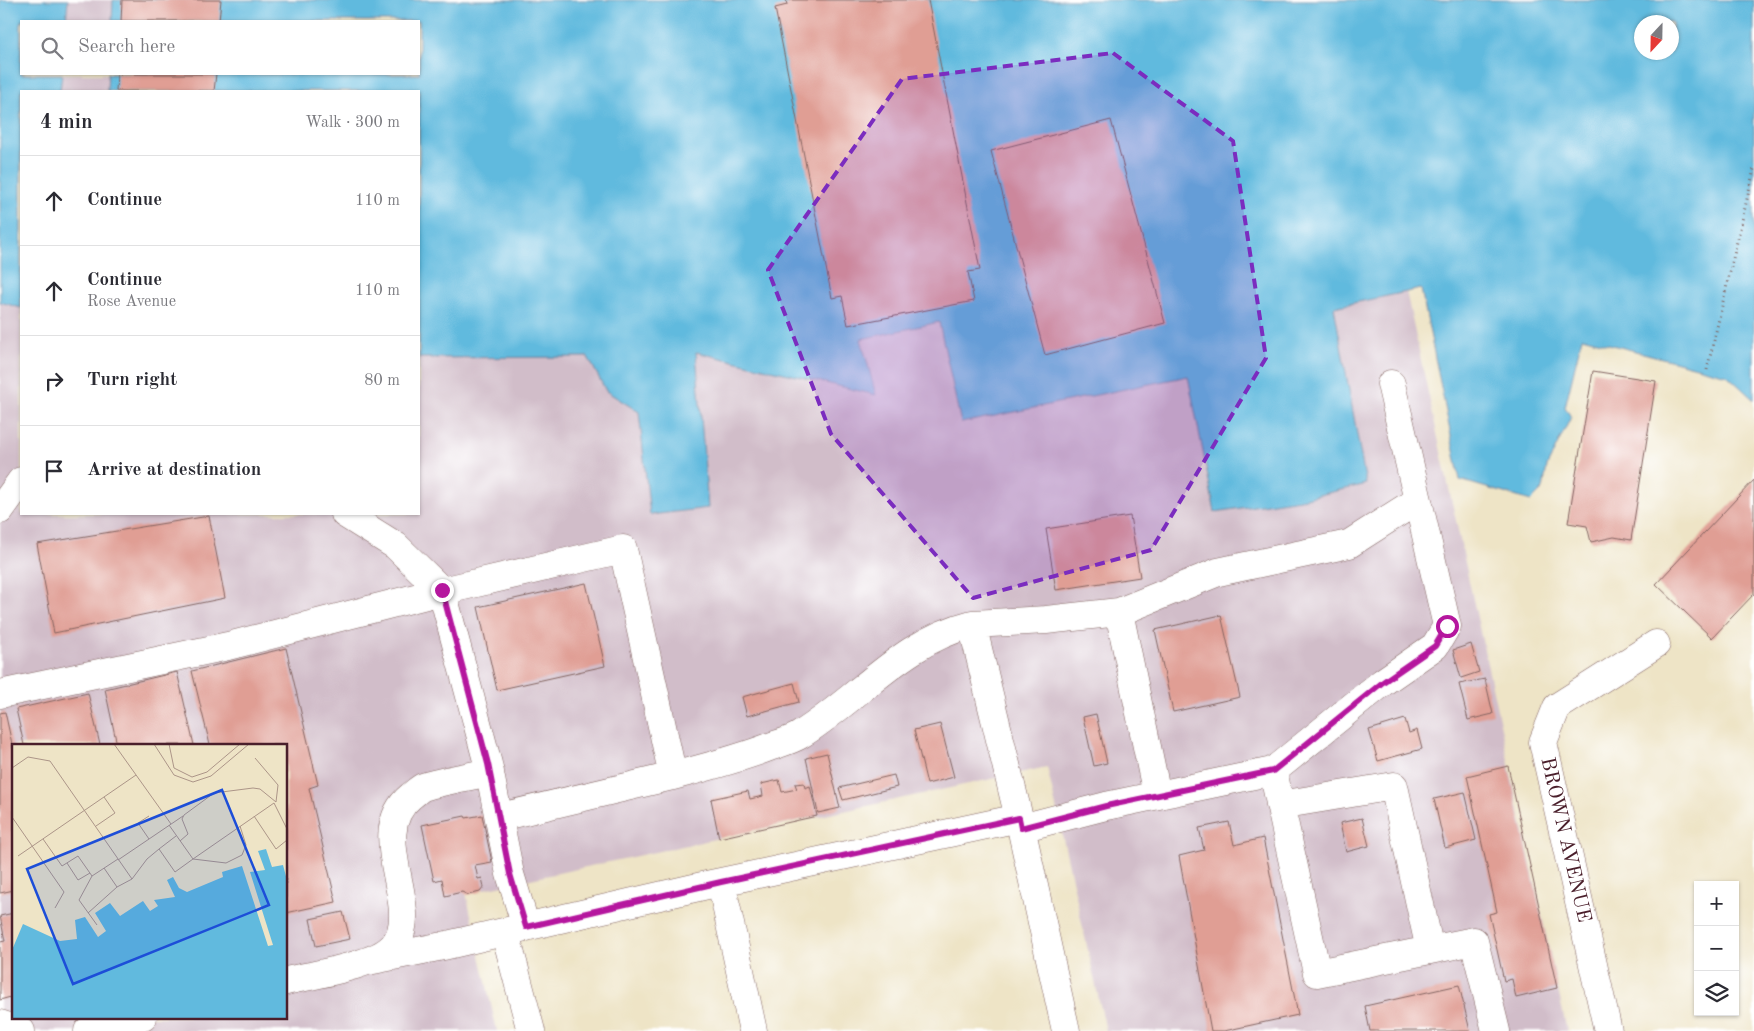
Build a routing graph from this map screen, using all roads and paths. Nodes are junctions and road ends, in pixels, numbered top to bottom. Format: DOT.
graph roads {
  1 [pos="1754,169"];
  2 [pos="1707,370"];
  3 [pos="1391,384"];
  4 [pos="20,482"];
  5 [pos="1418,500"];
  6 [pos="0,510"];
  7 [pos="347,515"];
  8 [pos="442,590"];
  9 [pos="1119,612"];
  10 [pos="972,624"];
  11 [pos="1656,644"];
  12 [pos="0,694"];
  13 [pos="1273,771"];
  14 [pos="490,772"];
  15 [pos="673,776"];
  16 [pos="1157,795"];
  17 [pos="1280,805"];
  18 [pos="500,817"];
  19 [pos="1020,823"];
  20 [pos="721,882"];
  21 [pos="515,929"];
  22 [pos="1430,950"];
  23 [pos="373,960"];
  24 [pos="288,981"];
  25 [pos="139,1018"];
  26 [pos="0,1024"];
  27 [pos="21,1031"];
  28 [pos="88,1031"];
  29 [pos="531,1031"];
  30 [pos="753,1031"];
  31 [pos="1066,1031"];
  32 [pos="1496,1031"];
  33 [pos="1608,1031"];
  1 -- 2 [label="path"];
  3 -- 5 [label="street"];
  4 -- 6 [label="street"];
  5 -- 9 [label="street"];
  5 -- 13 [label="street"];
  7 -- 8 [label="street"];
  8 -- 12 [label="street"];
  8 -- 14 [label="street"];
  8 -- 15 [label="street"];
  9 -- 10 [label="street"];
  9 -- 16 [label="street"];
  10 -- 15 [label="street"];
  10 -- 19 [label="street"];
  11 -- 33 [label="street, BROWN AVENUE"];
  13 -- 16 [label="street"];
  13 -- 17 [label="street"];
  14 -- 18 [label="street"];
  14 -- 23 [label="street"];
  15 -- 18 [label="street"];
  16 -- 19 [label="street"];
  17 -- 22 [label="street"];
  17 -- 22 [label="street"];
  18 -- 21 [label="street"];
  19 -- 20 [label="street"];
  19 -- 31 [label="street"];
  20 -- 21 [label="street"];
  20 -- 30 [label="street"];
  21 -- 23 [label="street"];
  21 -- 29 [label="street"];
  22 -- 32 [label="street"];
  23 -- 24 [label="street"];
  25 -- 28 [label="street"];
  26 -- 27 [label="street"];
}
